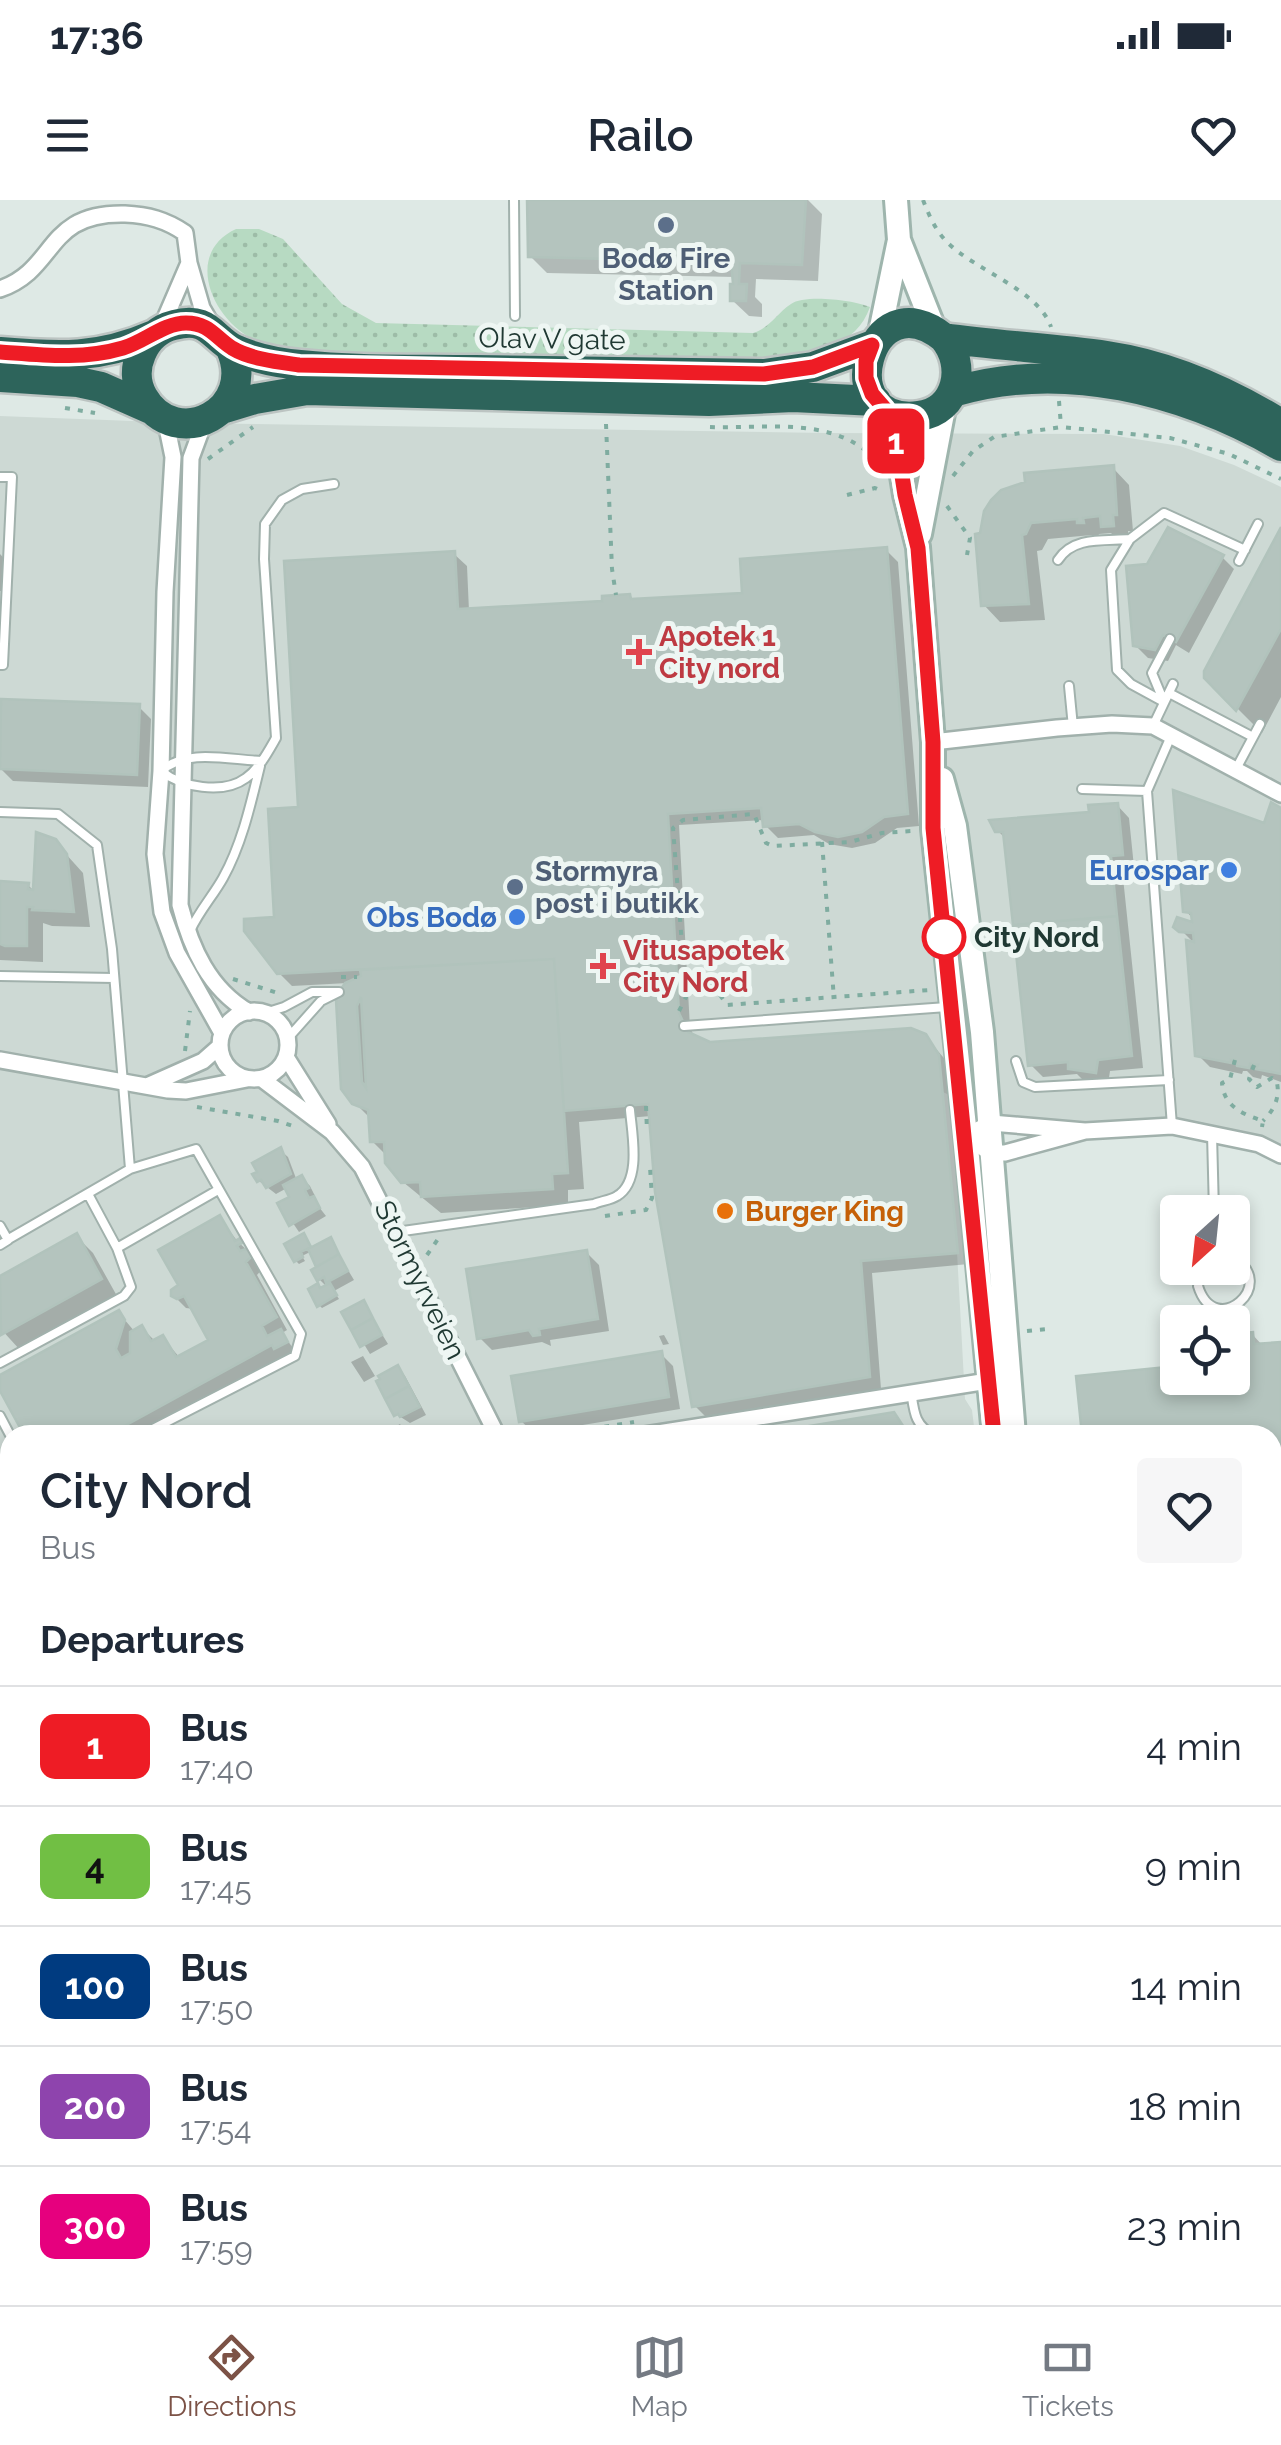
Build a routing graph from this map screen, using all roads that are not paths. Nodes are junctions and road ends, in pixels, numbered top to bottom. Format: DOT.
graph roads {
  1 [pos="514,200"];
  2 [pos="896,200"];
  3 [pos="899,240"];
  4 [pos="188,263"];
  5 [pos="0,288"];
  6 [pos="514,316"];
  7 [pos="157,332"];
  8 [pos="940,334"];
  9 [pos="223,340"];
  10 [pos="876,341"];
  11 [pos="0,352"];
  12 [pos="0,377"];
  13 [pos="949,398"];
  14 [pos="881,405"];
  15 [pos="159,414"];
  16 [pos="214,414"];
  17 [pos="1281,424"];
  18 [pos="1281,446"];
  19 [pos="0,477"];
  20 [pos="334,484"];
  21 [pos="1258,524"];
  22 [pos="1130,538"];
  23 [pos="918,548"];
  24 [pos="1244,550"];
  25 [pos="1058,560"];
  26 [pos="1239,561"];
  27 [pos="1170,639"];
  28 [pos="0,665"];
  29 [pos="1069,686"];
  30 [pos="1164,702"];
  31 [pos="1260,724"];
  32 [pos="1152,726"];
  33 [pos="1073,728"];
  34 [pos="1171,735"];
  35 [pos="1252,737"];
  36 [pos="933,742"];
  37 [pos="185,756"];
  38 [pos="262,762"];
  39 [pos="1236,770"];
  40 [pos="161,771"];
  41 [pos="184,785"];
  42 [pos="1082,789"];
  43 [pos="1147,791"];
  44 [pos="1281,794"];
  45 [pos="0,812"];
  46 [pos="188,935"];
  47 [pos="0,976"];
  48 [pos="114,978"];
  49 [pos="952,1006"];
  50 [pos="257,1012"];
  51 [pos="684,1026"];
  52 [pos="288,1038"];
  53 [pos="221,1039"];
  54 [pos="286,1058"];
  55 [pos="0,1060"];
  56 [pos="1016,1061"];
  57 [pos="255,1079"];
  58 [pos="122,1080"];
  59 [pos="1169,1080"];
  60 [pos="149,1085"];
  61 [pos="630,1110"];
  62 [pos="991,1123"];
  63 [pos="1172,1126"];
  64 [pos="1085,1131"];
  65 [pos="332,1132"];
  66 [pos="1212,1134"];
  67 [pos="966,1136"];
  68 [pos="990,1153"];
  69 [pos="1281,1154"];
  70 [pos="130,1169"];
  71 [pos="218,1190"];
  72 [pos="88,1194"];
  73 [pos="1214,1195"];
  74 [pos="0,1226"];
  75 [pos="396,1232"];
  76 [pos="4,1242"];
  77 [pos="117,1248"];
  78 [pos="1198,1285"];
  79 [pos="1250,1285"];
  80 [pos="0,1363"];
  81 [pos="988,1381"];
  82 [pos="912,1390"];
  83 [pos="160,1425"];
  84 [pos="491,1425"];
  85 [pos="704,1425"];
  86 [pos="920,1425"];
  87 [pos="993,1425"];
  88 [pos="1013,1425"];
  1 -- 6 [label="lane"];
  2 -- 3 [label="street"];
  3 -- 8 [label="street"];
  3 -- 10 [label="street"];
  4 -- 5 [label="street"];
  4 -- 7 [label="street"];
  4 -- 9 [label="street"];
  7 -- 9 [label="highway, Olav V gate"];
  7 -- 11 [label="highway, Olav V gate"];
  7 -- 15 [label="highway"];
  8 -- 10 [label="highway, Olav V gate"];
  8 -- 13 [label="highway"];
  8 -- 17 [label="highway, Olav V gate"];
  9 -- 10 [label="highway, Olav V gate"];
  9 -- 16 [label="highway"];
  10 -- 14 [label="highway"];
  12 -- 15 [label="highway, Olav V gate"];
  13 -- 14 [label="highway, Olav V gate"];
  13 -- 18 [label="highway, Olav V gate"];
  13 -- 23 [label="street"];
  14 -- 16 [label="highway, Olav V gate"];
  14 -- 23 [label="street"];
  15 -- 16 [label="highway, Olav V gate"];
  15 -- 40 [label="street"];
  16 -- 37 [label="street"];
  19 -- 28 [label="lane"];
  20 -- 38 [label="lane"];
  21 -- 24 [label="lane"];
  22 -- 24 [label="lane"];
  22 -- 25 [label="lane"];
  22 -- 30 [label="lane"];
  23 -- 36 [label="street"];
  24 -- 26 [label="lane"];
  27 -- 30 [label="lane"];
  29 -- 33 [label="lane"];
  30 -- 32 [label="lane"];
  30 -- 35 [label="lane"];
  31 -- 35 [label="lane"];
  32 -- 33 [label="street"];
  32 -- 34 [label="street"];
  33 -- 36 [label="street"];
  34 -- 39 [label="street"];
  34 -- 43 [label="lane"];
  35 -- 39 [label="lane"];
  36 -- 49 [label="street"];
  36 -- 62 [label="street"];
  37 -- 38 [label="lane"];
  37 -- 40 [label="lane"];
  37 -- 41 [label="street"];
  38 -- 41 [label="lane"];
  38 -- 46 [label="lane"];
  39 -- 44 [label="street"];
  40 -- 41 [label="lane"];
  40 -- 53 [label="street"];
  41 -- 46 [label="street"];
  42 -- 43 [label="lane"];
  43 -- 59 [label="lane"];
  45 -- 48 [label="lane"];
  46 -- 50 [label="street"];
  47 -- 48 [label="lane"];
  48 -- 58 [label="lane"];
  49 -- 51 [label="lane"];
  49 -- 67 [label="street"];
  50 -- 52 [label="street"];
  50 -- 52 [label="lane"];
  50 -- 53 [label="street"];
  52 -- 54 [label="street"];
  53 -- 57 [label="street"];
  53 -- 60 [label="street"];
  54 -- 57 [label="street"];
  54 -- 65 [label="street, Stormyrveien"];
  55 -- 58 [label="street"];
  56 -- 59 [label="lane"];
  57 -- 60 [label="street"];
  57 -- 65 [label="street, Stormyrveien"];
  58 -- 60 [label="street"];
  58 -- 70 [label="lane"];
  59 -- 63 [label="lane"];
  61 -- 75 [label="lane"];
  62 -- 64 [label="street"];
  62 -- 67 [label="street"];
  62 -- 68 [label="street"];
  63 -- 64 [label="street"];
  63 -- 66 [label="street"];
  64 -- 68 [label="street"];
  65 -- 75 [label="street, Stormyrveien"];
  66 -- 69 [label="street"];
  66 -- 73 [label="lane"];
  67 -- 68 [label="street"];
  67 -- 81 [label="street"];
  68 -- 88 [label="street"];
  70 -- 71 [label="lane"];
  70 -- 72 [label="lane"];
  71 -- 77 [label="lane"];
  71 -- 83 [label="lane"];
  72 -- 76 [label="lane"];
  72 -- 77 [label="lane"];
  74 -- 76 [label="lane"];
  75 -- 84 [label="street, Stormyrveien"];
  77 -- 80 [label="lane"];
  78 -- 79 [label="lane"];
  81 -- 82 [label="street"];
  81 -- 87 [label="street"];
  82 -- 85 [label="street"];
  82 -- 86 [label="lane"];
}
